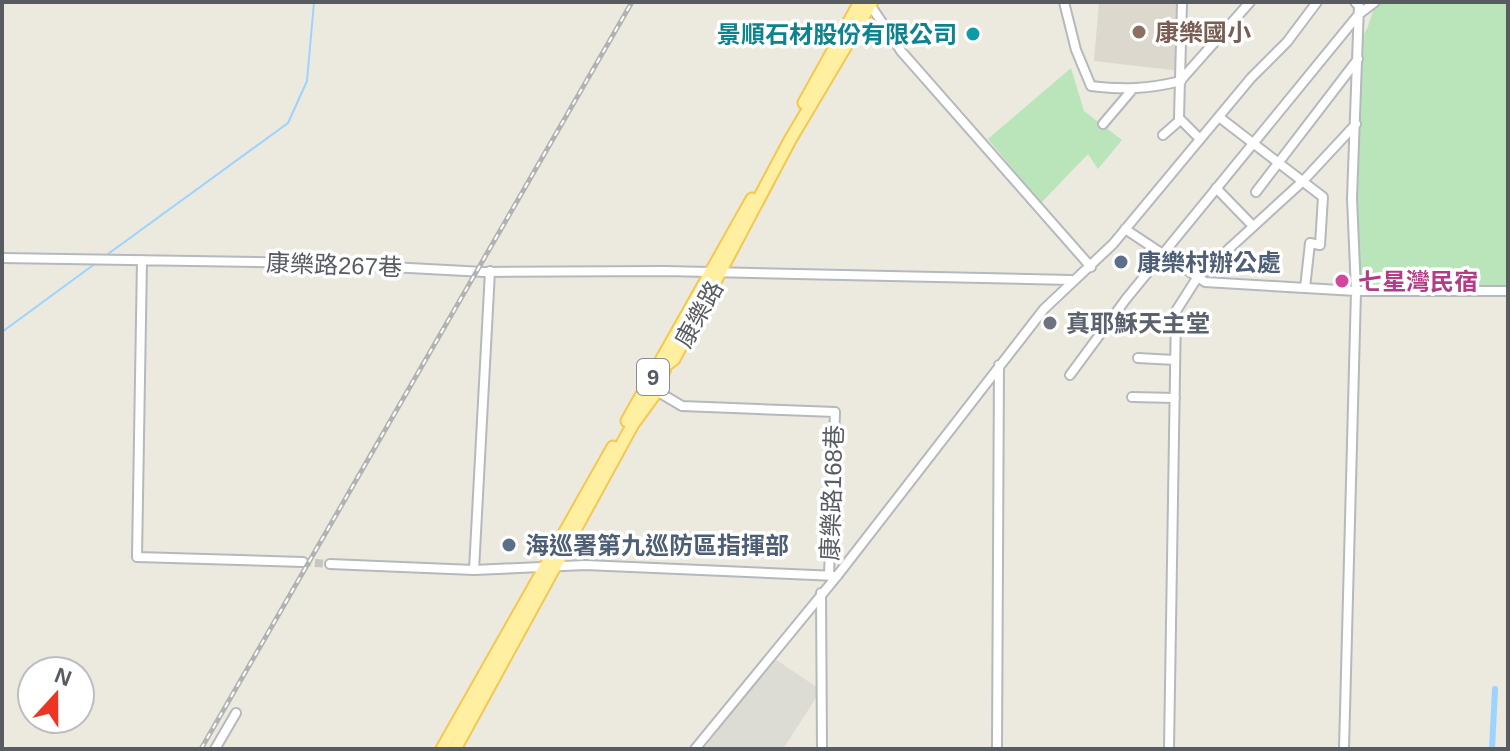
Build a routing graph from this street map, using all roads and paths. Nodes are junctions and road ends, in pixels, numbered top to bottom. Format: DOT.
graph roads {
  1 [pos="1064,2"];
  2 [pos="1182,2"];
  3 [pos="1250,2"];
  4 [pos="1317,2"];
  5 [pos="1355,2"];
  6 [pos="1375,2"];
  7 [pos="868,3"];
  8 [pos="1359,14"];
  9 [pos="1358,58"];
  10 [pos="1181,81"];
  11 [pos="1131,91"];
  12 [pos="1219,117"];
  13 [pos="1179,121"];
  14 [pos="1103,124"];
  15 [pos="1356,124"];
  16 [pos="1163,135"];
  17 [pos="1200,139"];
  18 [pos="1254,145"];
  19 [pos="1279,163"];
  20 [pos="1303,181"];
  21 [pos="1216,188"];
  22 [pos="1256,192"];
  23 [pos="1252,225"];
  24 [pos="1125,229"];
  25 [pos="1162,254"];
  26 [pos="2,258"];
  27 [pos="142,260"];
  28 [pos="1091,267"];
  29 [pos="490,271"];
  30 [pos="716,273"];
  31 [pos="1197,278"];
  32 [pos="1071,280"];
  33 [pos="1305,288"];
  34 [pos="1356,291"];
  35 [pos="1508,291"];
  36 [pos="1138,358"];
  37 [pos="1175,360"];
  38 [pos="999,365"];
  39 [pos="1070,375"];
  40 [pos="652,389"];
  41 [pos="1132,397"];
  42 [pos="1175,398"];
  43 [pos="303,562"];
  44 [pos="330,564"];
  45 [pos="558,566"];
  46 [pos="543,569"];
  47 [pos="474,570"];
  48 [pos="833,575"];
  49 [pos="821,593"];
  50 [pos="236,713"];
  51 [pos="457,734"];
  52 [pos="215,749"];
  53 [pos="442,749"];
  54 [pos="455,749"];
  55 [pos="695,749"];
  56 [pos="822,749"];
  57 [pos="997,749"];
  58 [pos="1169,749"];
  59 [pos="1344,749"];
  1 -- 11 [label="street"];
  2 -- 10 [label="street"];
  3 -- 10 [label="street"];
  4 -- 12 [label="street"];
  5 -- 8 [label="street"];
  6 -- 8 [label="street"];
  7 -- 28 [label="street"];
  7 -- 30 [label="main road, 康樂路 / 9"];
  8 -- 9 [label="street"];
  8 -- 18 [label="street"];
  9 -- 15 [label="street"];
  9 -- 19 [label="street"];
  10 -- 11 [label="street"];
  10 -- 13 [label="street"];
  11 -- 14 [label="street"];
  12 -- 17 [label="street"];
  12 -- 18 [label="street"];
  13 -- 16 [label="street"];
  13 -- 17 [label="street"];
  15 -- 20 [label="street"];
  15 -- 34 [label="street"];
  17 -- 24 [label="street"];
  18 -- 19 [label="street"];
  18 -- 21 [label="street"];
  19 -- 20 [label="street"];
  19 -- 22 [label="street"];
  20 -- 23 [label="street"];
  20 -- 33 [label="street"];
  21 -- 23 [label="street"];
  21 -- 25 [label="street"];
  23 -- 31 [label="street"];
  24 -- 25 [label="street"];
  24 -- 28 [label="street"];
  25 -- 31 [label="street"];
  25 -- 39 [label="street"];
  26 -- 27 [label="street, 康樂路267巷"];
  27 -- 29 [label="street, 康樂路267巷"];
  27 -- 43 [label="street"];
  28 -- 32 [label="street"];
  29 -- 30 [label="street, 康樂路267巷"];
  29 -- 47 [label="street"];
  30 -- 32 [label="street, 康樂路267巷"];
  30 -- 40 [label="main road, 康樂路 / 9"];
  31 -- 33 [label="street"];
  31 -- 37 [label="street"];
  32 -- 38 [label="street"];
  33 -- 34 [label="street"];
  34 -- 35 [label="street"];
  34 -- 59 [label="street"];
  36 -- 37 [label="street"];
  37 -- 42 [label="street"];
  38 -- 48 [label="street"];
  38 -- 57 [label="street"];
  40 -- 45 [label="main road, 康樂路 / 9"];
  40 -- 46 [label="main road, 康樂路 / 9"];
  40 -- 48 [label="street, 康樂路168巷"];
  41 -- 42 [label="street"];
  42 -- 58 [label="street"];
  44 -- 47 [label="street"];
  45 -- 46 [label="street"];
  45 -- 48 [label="street"];
  45 -- 51 [label="main road, 康樂路 / 9"];
  46 -- 47 [label="street"];
  46 -- 51 [label="main road, 康樂路 / 9"];
  48 -- 49 [label="street"];
  49 -- 55 [label="street"];
  49 -- 56 [label="street"];
  50 -- 52 [label="street"];
  51 -- 53 [label="main road, 康樂路 / 9"];
  51 -- 54 [label="main road, 康樂路 / 9"];
}
